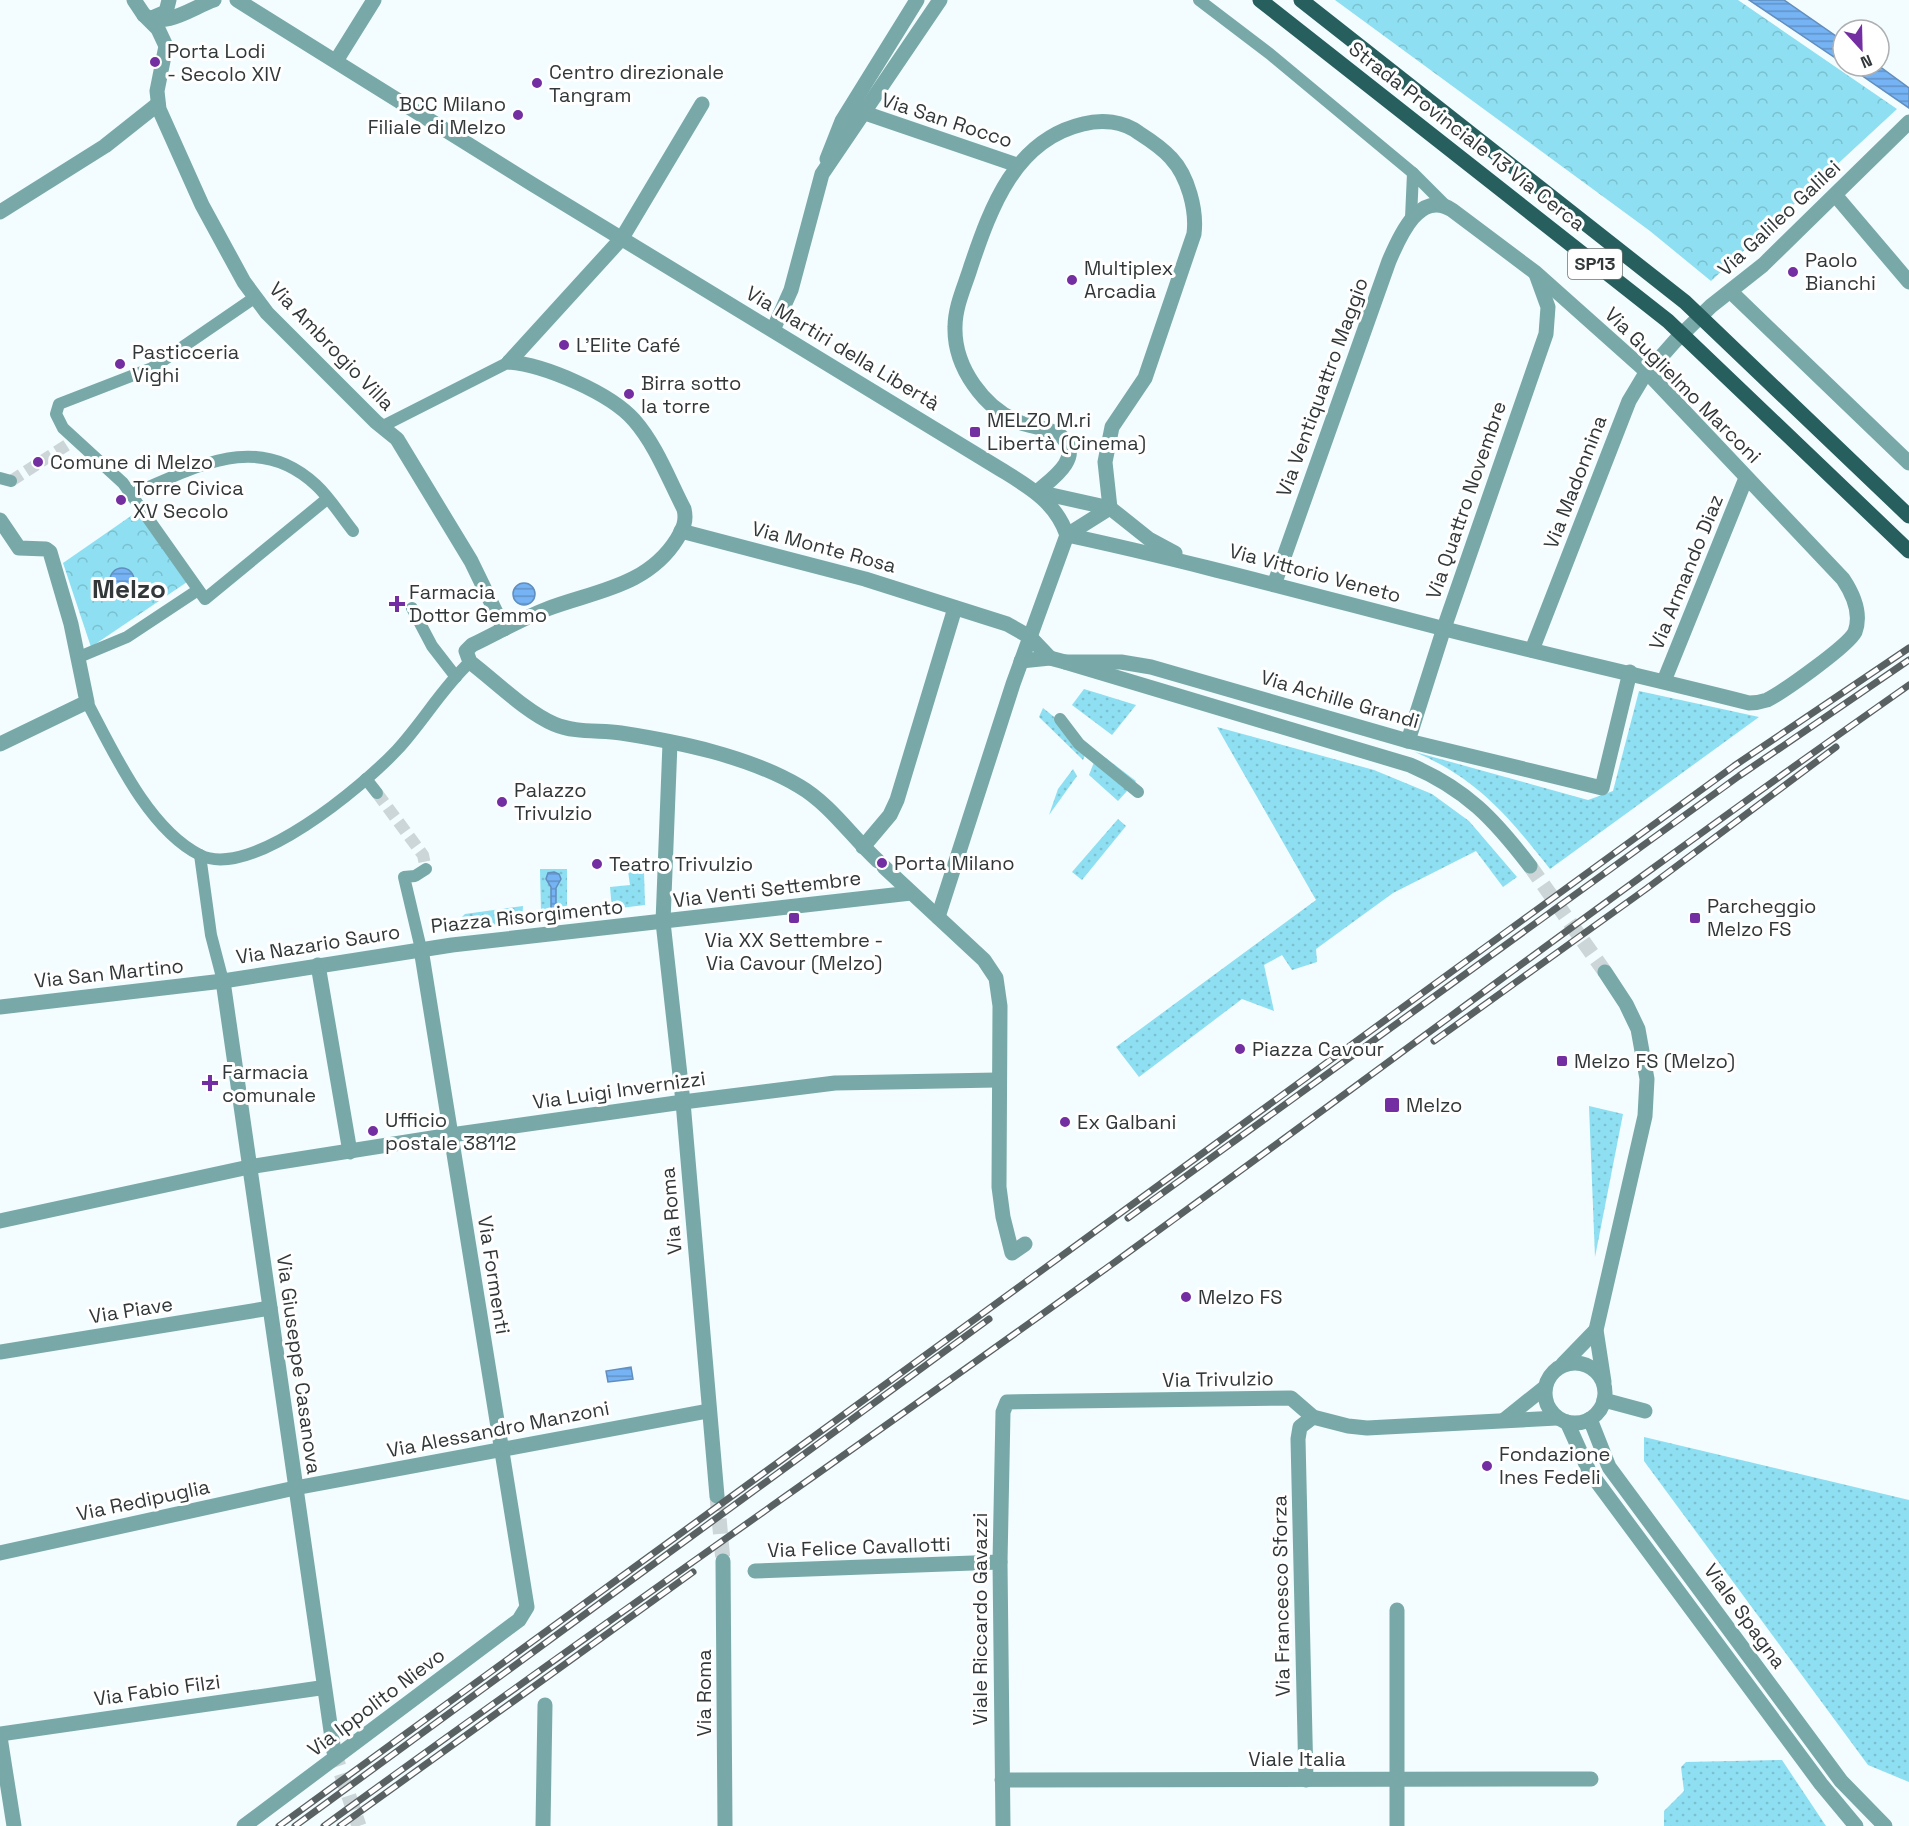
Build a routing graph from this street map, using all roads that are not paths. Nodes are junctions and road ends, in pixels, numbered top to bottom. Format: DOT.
graph roads {
  1 [pos="169,0"];
  2 [pos="180,0"];
  3 [pos="237,0"];
  4 [pos="374,0"];
  5 [pos="917,0"];
  6 [pos="940,0"];
  7 [pos="1199,0"];
  8 [pos="1260,0"];
  9 [pos="1301,0"];
  10 [pos="208,2"];
  11 [pos="139,6"];
  12 [pos="336,61"];
  13 [pos="158,104"];
  14 [pos="702,104"];
  15 [pos="858,110"];
  16 [pos="1909,122"];
  17 [pos="1017,165"];
  18 [pos="1413,173"];
  19 [pos="1836,196"];
  20 [pos="1447,207"];
  21 [pos="0,212"];
  22 [pos="1417,215"];
  23 [pos="622,238"];
  24 [pos="1536,273"];
  25 [pos="1909,282"];
  26 [pos="1731,292"];
  27 [pos="254,298"];
  28 [pos="773,330"];
  29 [pos="1675,341"];
  30 [pos="509,362"];
  31 [pos="1647,372"];
  32 [pos="381,427"];
  33 [pos="1909,463"];
  34 [pos="1746,478"];
  35 [pos="1036,492"];
  36 [pos="132,494"];
  37 [pos="327,499"];
  38 [pos="1110,508"];
  39 [pos="1909,516"];
  40 [pos="0,520"];
  41 [pos="353,531"];
  42 [pos="681,531"];
  43 [pos="1067,535"];
  44 [pos="1909,551"];
  45 [pos="1200,564"];
  46 [pos="1274,585"];
  47 [pos="198,590"];
  48 [pos="412,608"];
  49 [pos="955,608"];
  50 [pos="1444,628"];
  51 [pos="504,629"];
  52 [pos="1030,637"];
  53 [pos="1532,650"];
  54 [pos="468,656"];
  55 [pos="79,657"];
  56 [pos="1057,660"];
  57 [pos="1022,661"];
  58 [pos="1630,672"];
  59 [pos="456,677"];
  60 [pos="1664,681"];
  61 [pos="87,702"];
  62 [pos="1749,703"];
  63 [pos="1060,719"];
  64 [pos="1408,741"];
  65 [pos="670,743"];
  66 [pos="0,744"];
  67 [pos="366,779"];
  68 [pos="1138,792"];
  69 [pos="377,793"];
  70 [pos="863,847"];
  71 [pos="200,855"];
  72 [pos="1530,866"];
  73 [pos="426,868"];
  74 [pos="911,893"];
  75 [pos="938,917"];
  76 [pos="663,922"];
  77 [pos="421,949"];
  78 [pos="318,965"];
  79 [pos="1605,972"];
  80 [pos="223,981"];
  81 [pos="0,1007"];
  82 [pos="997,1080"];
  83 [pos="683,1102"];
  84 [pos="451,1135"];
  85 [pos="350,1152"];
  86 [pos="249,1167"];
  87 [pos="0,1221"];
  88 [pos="1025,1244"];
  89 [pos="270,1308"];
  90 [pos="1596,1330"];
  91 [pos="0,1352"];
  92 [pos="1562,1365"];
  93 [pos="1604,1382"];
  94 [pos="1544,1388"];
  95 [pos="1604,1400"];
  96 [pos="1645,1411"];
  97 [pos="708,1412"];
  98 [pos="1003,1412"];
  99 [pos="1314,1417"];
  100 [pos="1590,1419"];
  101 [pos="1504,1420"];
  102 [pos="1562,1420"];
  103 [pos="501,1450"];
  104 [pos="295,1488"];
  105 [pos="717,1496"];
  106 [pos="0,1553"];
  107 [pos="723,1561"];
  108 [pos="1000,1562"];
  109 [pos="755,1571"];
  110 [pos="527,1607"];
  111 [pos="1397,1610"];
  112 [pos="320,1688"];
  113 [pos="545,1705"];
  114 [pos="0,1736"];
  115 [pos="334,1752"];
  116 [pos="1591,1779"];
  117 [pos="1002,1780"];
  118 [pos="1306,1780"];
  119 [pos="1397,1780"];
  120 [pos="14,1826"];
  121 [pos="244,1826"];
  122 [pos="543,1826"];
  123 [pos="725,1826"];
  124 [pos="1003,1826"];
  125 [pos="1396,1826"];
  126 [pos="1856,1826"];
  127 [pos="1885,1826"];
  1 -- 11 [label="street"];
  2 -- 10 [label="street"];
  3 -- 12 [label="street, Via Martiri della Libertà"];
  4 -- 12 [label="street"];
  5 -- 15 [label="street, Via San Rocco"];
  6 -- 15 [label="street, Via San Rocco"];
  7 -- 18 [label="street"];
  8 -- 44 [label="main road, Strada Provinciale 13 Via Cerca / SP13, bridge"];
  9 -- 39 [label="main road, Strada Provinciale 13 Via Cerca / SP13, bridge"];
  10 -- 11 [label="street"];
  11 -- 13 [label="street"];
  12 -- 23 [label="street, Via Martiri della Libertà"];
  13 -- 21 [label="street"];
  13 -- 27 [label="street, Via Ambrogio Villa"];
  14 -- 23 [label="street"];
  15 -- 17 [label="street, Via San Rocco"];
  15 -- 28 [label="street, Via San Rocco"];
  16 -- 19 [label="street, Via Galileo Galilei"];
  17 -- 35 [label="street"];
  17 -- 38 [label="street"];
  18 -- 20 [label="street"];
  18 -- 22 [label="street"];
  19 -- 25 [label="street"];
  19 -- 26 [label="street, Via Galileo Galilei"];
  20 -- 22 [label="street"];
  20 -- 24 [label="street, Via Guglielmo Marconi"];
  22 -- 46 [label="street, Via Ventiquattro Maggio"];
  23 -- 28 [label="street, Via Martiri della Libertà"];
  23 -- 30 [label="street"];
  24 -- 31 [label="street, Via Guglielmo Marconi"];
  24 -- 50 [label="street, Via Quattro Novembre"];
  26 -- 29 [label="street, Via Galileo Galilei"];
  26 -- 33 [label="street"];
  27 -- 32 [label="street, Via Ambrogio Villa"];
  27 -- 36 [label="street"];
  28 -- 35 [label="street, Via Martiri della Libertà"];
  29 -- 31 [label="street, Via Madonnina"];
  30 -- 32 [label="street"];
  30 -- 42 [label="street"];
  31 -- 34 [label="street, Via Guglielmo Marconi"];
  31 -- 53 [label="street, Via Madonnina"];
  32 -- 51 [label="street, Via Ambrogio Villa"];
  34 -- 60 [label="street, Via Armando Diaz"];
  34 -- 62 [label="street, Via Guglielmo Marconi"];
  35 -- 38 [label="street, Via Vittorio Veneto"];
  35 -- 43 [label="street, Via Martiri della Libertà"];
  36 -- 37 [label="street"];
  36 -- 47 [label="street"];
  37 -- 41 [label="street"];
  37 -- 47 [label="street"];
  38 -- 43 [label="street"];
  38 -- 45 [label="street, Via Vittorio Veneto"];
  40 -- 55 [label="street"];
  42 -- 49 [label="street, Via Monte Rosa"];
  42 -- 51 [label="street"];
  43 -- 45 [label="street, Via Vittorio Veneto"];
  43 -- 52 [label="street"];
  45 -- 46 [label="street, Via Vittorio Veneto"];
  46 -- 50 [label="street, Via Vittorio Veneto"];
  47 -- 55 [label="street"];
  48 -- 59 [label="street"];
  49 -- 52 [label="street, Via Monte Rosa"];
  49 -- 70 [label="street"];
  50 -- 53 [label="street, Via Vittorio Veneto"];
  50 -- 64 [label="street, Via Quattro Novembre"];
  51 -- 54 [label="street"];
  52 -- 56 [label="street, Via Monte Rosa"];
  52 -- 57 [label="street"];
  53 -- 58 [label="street, Via Vittorio Veneto"];
  54 -- 59 [label="street"];
  54 -- 65 [label="street"];
  55 -- 61 [label="street"];
  56 -- 57 [label="street, Via Achille Grandi"];
  56 -- 64 [label="street, Via Achille Grandi"];
  56 -- 72 [label="street"];
  57 -- 75 [label="street"];
  58 -- 60 [label="street, Via Vittorio Veneto"];
  58 -- 64 [label="street, Via Achille Grandi"];
  59 -- 67 [label="street"];
  60 -- 62 [label="street, Via Vittorio Veneto"];
  61 -- 66 [label="street"];
  61 -- 71 [label="street"];
  63 -- 68 [label="street"];
  65 -- 70 [label="street"];
  65 -- 76 [label="street, Via Roma"];
  67 -- 69 [label="street"];
  67 -- 71 [label="street"];
  70 -- 74 [label="street"];
  71 -- 80 [label="street"];
  73 -- 77 [label="street, Piazza Risorgimento"];
  74 -- 75 [label="street"];
  74 -- 76 [label="street, Via Venti Settembre"];
  75 -- 82 [label="street"];
  76 -- 77 [label="street, Piazza Risorgimento"];
  76 -- 83 [label="street, Via Roma"];
  77 -- 78 [label="street, Via Nazario Sauro"];
  77 -- 84 [label="street, Via Formenti"];
  78 -- 80 [label="street, Via Nazario Sauro"];
  78 -- 85 [label="street"];
  79 -- 90 [label="street"];
  80 -- 81 [label="street, Via San Martino"];
  80 -- 86 [label="street, Via Giuseppe Casanova"];
  82 -- 83 [label="street, Via Luigi Invernizzi"];
  82 -- 88 [label="street"];
  83 -- 84 [label="street, Via Luigi Invernizzi"];
  83 -- 97 [label="street, Via Roma"];
  84 -- 85 [label="street, Via Luigi Invernizzi"];
  84 -- 103 [label="street, Via Formenti"];
  85 -- 86 [label="street, Via Luigi Invernizzi"];
  86 -- 87 [label="street, Via Luigi Invernizzi"];
  86 -- 89 [label="street, Via Giuseppe Casanova"];
  89 -- 91 [label="street, Via Piave"];
  89 -- 104 [label="street, Via Giuseppe Casanova"];
  90 -- 92 [label="street"];
  90 -- 93 [label="street"];
  92 -- 93 [label="street"];
  92 -- 94 [label="street"];
  93 -- 95 [label="street"];
  94 -- 101 [label="street"];
  94 -- 102 [label="street"];
  95 -- 96 [label="street"];
  95 -- 100 [label="street"];
  97 -- 103 [label="street, Via Alessandro Manzoni"];
  97 -- 105 [label="street, Via Roma"];
  98 -- 99 [label="street, Via Trivulzio"];
  98 -- 108 [label="street, Viale Riccardo Gavazzi"];
  99 -- 101 [label="street, Via Trivulzio"];
  99 -- 118 [label="street, Via Francesco Sforza"];
  100 -- 102 [label="street"];
  100 -- 127 [label="street, Viale Spagna"];
  101 -- 102 [label="street, Via Trivulzio"];
  102 -- 126 [label="street, Viale Spagna"];
  103 -- 104 [label="street, Via Alessandro Manzoni"];
  103 -- 110 [label="street, Via Formenti"];
  104 -- 106 [label="street, Via Redipuglia"];
  104 -- 115 [label="street, Via Giuseppe Casanova"];
  107 -- 123 [label="street, Via Roma"];
  108 -- 109 [label="street, Via Felice Cavallotti"];
  108 -- 117 [label="street, Viale Riccardo Gavazzi"];
  110 -- 121 [label="street, Via Ippolito Nievo"];
  111 -- 119 [label="street"];
  112 -- 114 [label="street, Via Fabio Filzi"];
  113 -- 122 [label="street"];
  114 -- 120 [label="street"];
  116 -- 119 [label="street, Viale Italia"];
  117 -- 118 [label="street, Viale Italia"];
  117 -- 124 [label="street, Viale Riccardo Gavazzi"];
  118 -- 119 [label="street, Viale Italia"];
  119 -- 125 [label="street"];
}
